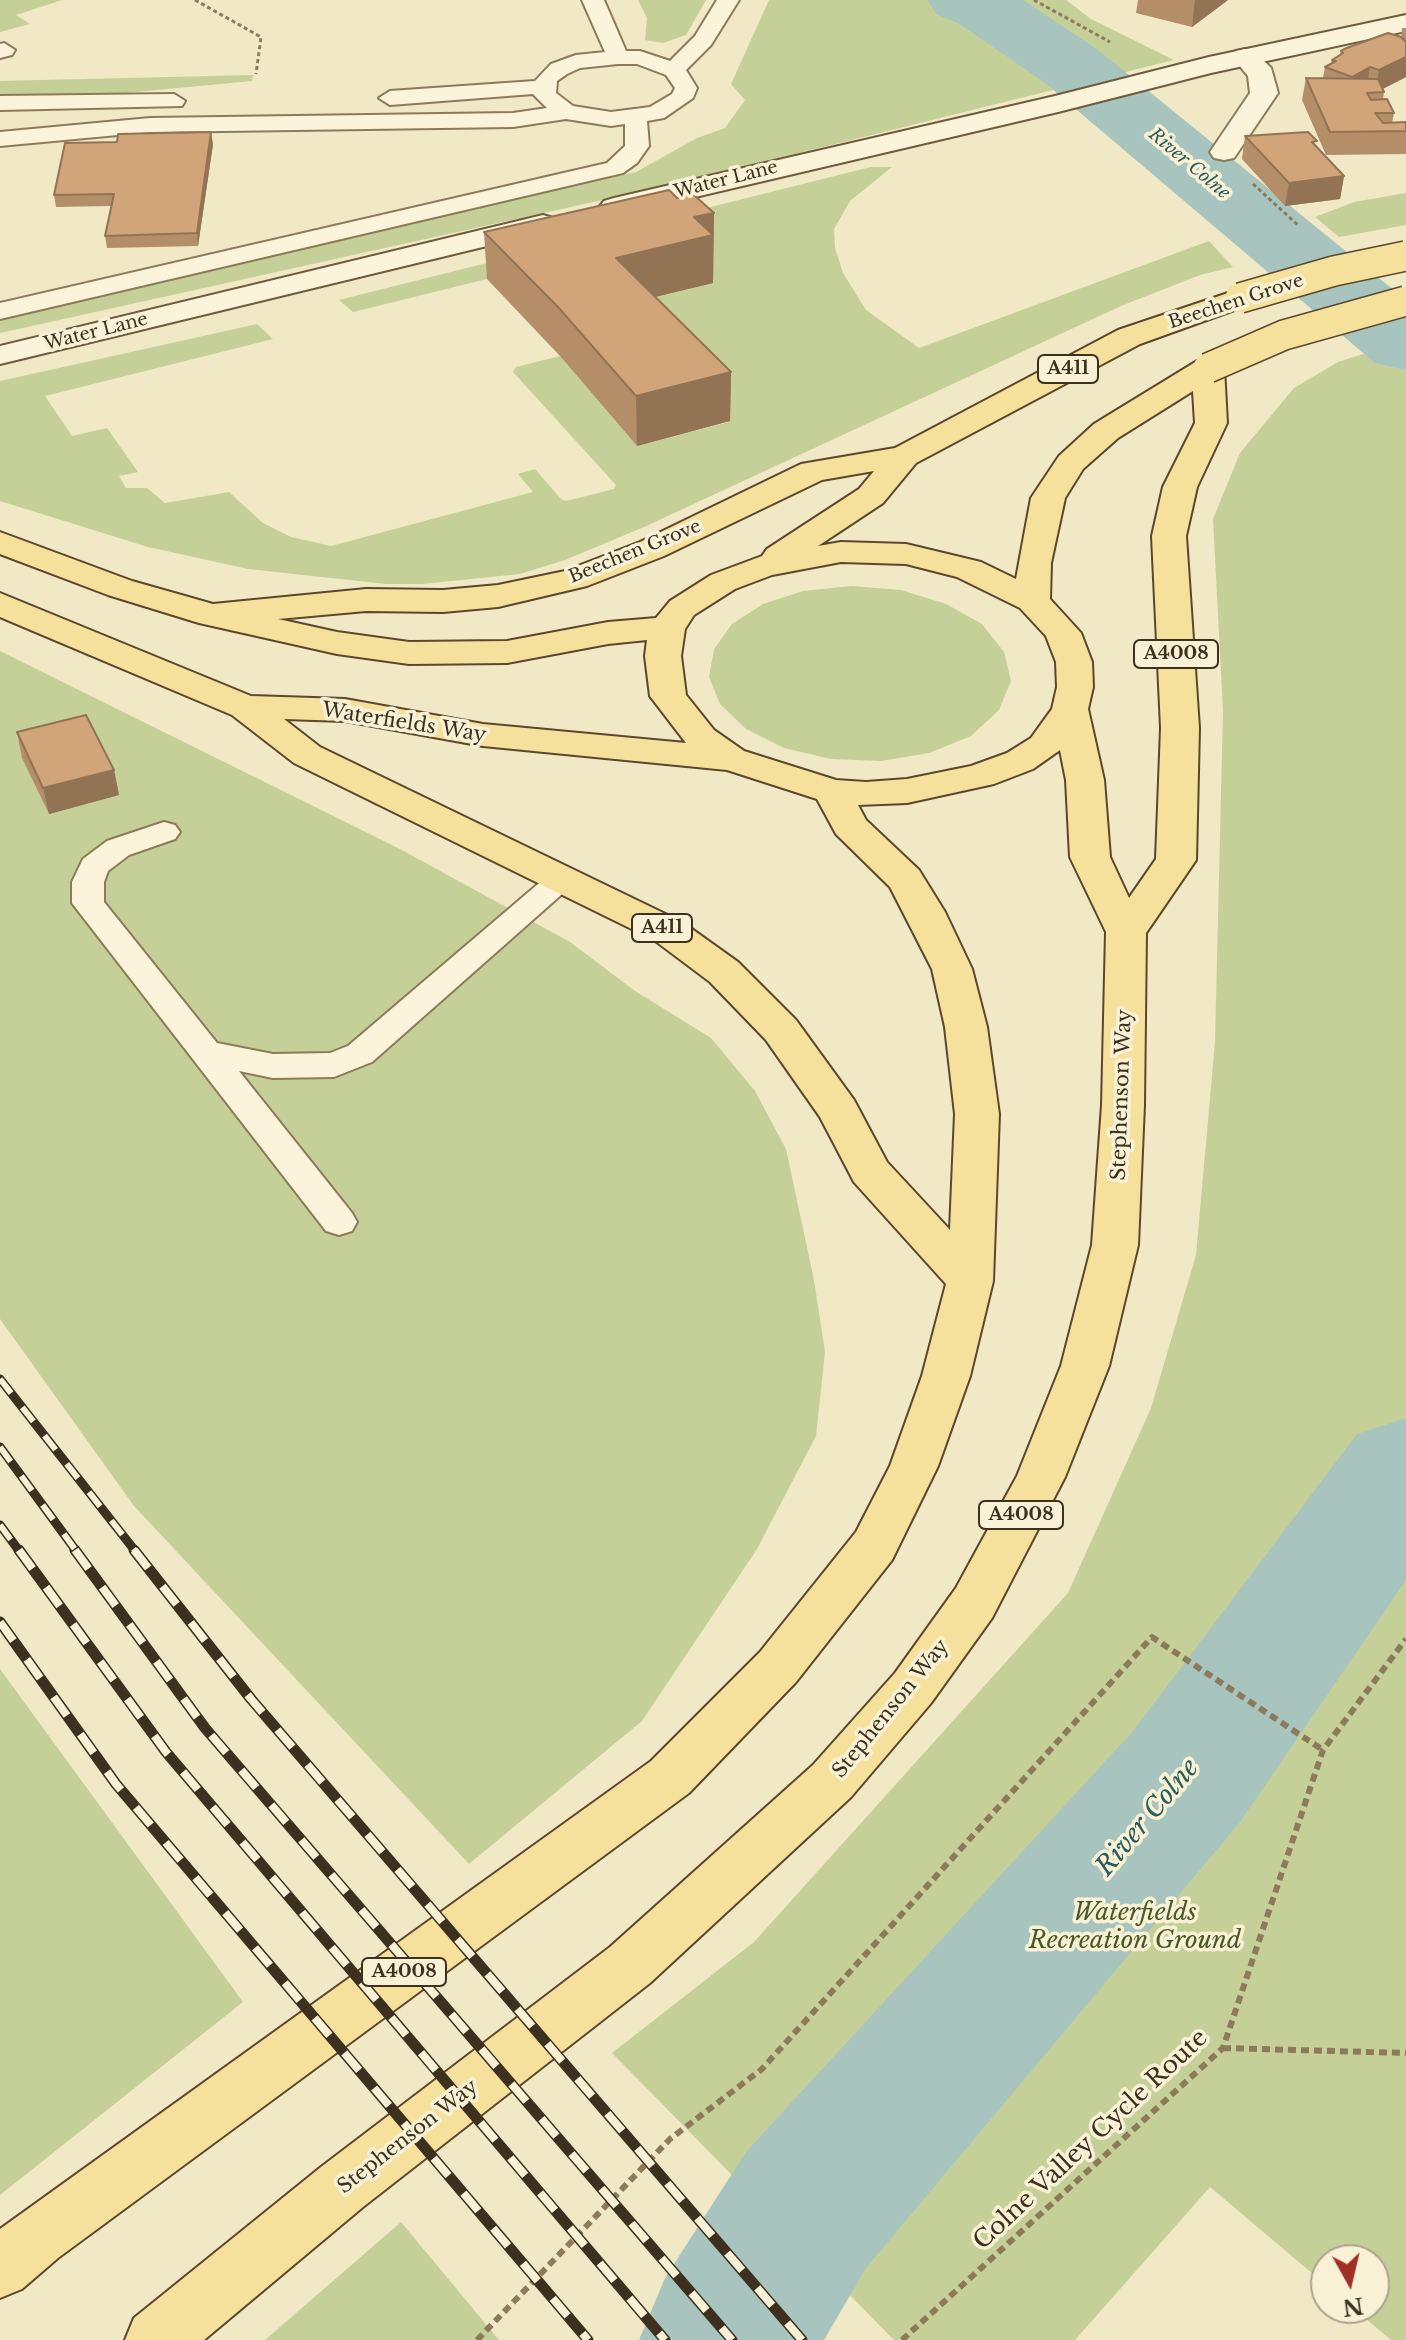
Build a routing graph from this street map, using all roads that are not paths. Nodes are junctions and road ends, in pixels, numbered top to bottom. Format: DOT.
graph roads {
  1 [pos="593,0"];
  2 [pos="728,0"];
  3 [pos="1406,23"];
  4 [pos="618,57"];
  5 [pos="1245,57"];
  6 [pos="674,70"];
  7 [pos="543,87"];
  8 [pos="361,98"];
  9 [pos="190,101"];
  10 [pos="0,103"];
  11 [pos="566,112"];
  12 [pos="636,118"];
  13 [pos="0,139"];
  14 [pos="1224,152"];
  15 [pos="1406,256"];
  16 [pos="1406,301"];
  17 [pos="0,311"];
  18 [pos="0,355"];
  19 [pos="1208,368"];
  20 [pos="904,456"];
  21 [pos="0,542"];
  22 [pos="764,566"];
  23 [pos="1032,601"];
  24 [pos="0,604"];
  25 [pos="212,615"];
  26 [pos="667,628"];
  27 [pos="245,707"];
  28 [pos="1070,709"];
  29 [pos="731,759"];
  30 [pos="832,791"];
  31 [pos="164,832"];
  32 [pos="562,880"];
  33 [pos="1126,932"];
  34 [pos="205,1052"];
  35 [pos="339,1222"];
  36 [pos="970,1281"];
  37 [pos="0,2268"];
  38 [pos="156,2340"];
  1 -- 4 [label="lane"];
  2 -- 6 [label="lane"];
  3 -- 5 [label="street, Water Lane"];
  4 -- 6 [label="lane"];
  4 -- 7 [label="lane"];
  5 -- 14 [label="street"];
  5 -- 18 [label="street, Water Lane"];
  6 -- 12 [label="lane"];
  7 -- 8 [label="lane"];
  7 -- 11 [label="lane"];
  9 -- 10 [label="lane"];
  11 -- 12 [label="lane"];
  11 -- 13 [label="lane"];
  12 -- 17 [label="lane"];
  15 -- 20 [label="main road, Beechen Grove / A411, bridge"];
  16 -- 19 [label="main road, bridge"];
  19 -- 23 [label="main road"];
  19 -- 33 [label="main road, A4008"];
  20 -- 22 [label="main road, Beechen Grove / A411"];
  20 -- 25 [label="main road, Beechen Grove / A411"];
  21 -- 25 [label="main road, A411"];
  22 -- 23 [label="main road"];
  22 -- 26 [label="main road"];
  23 -- 28 [label="main road"];
  24 -- 27 [label="main road, Waterfields Way / A411"];
  25 -- 26 [label="main road, A411"];
  26 -- 29 [label="main road"];
  27 -- 29 [label="main road, Waterfields Way / A411"];
  27 -- 32 [label="main road, A411"];
  28 -- 30 [label="main road"];
  28 -- 33 [label="main road, Stephenson Way / A4008"];
  29 -- 30 [label="main road"];
  30 -- 36 [label="main road, A4008"];
  31 -- 34 [label="lane"];
  32 -- 34 [label="lane"];
  32 -- 36 [label="main road, A411"];
  33 -- 38 [label="main road, Stephenson Way / A4008"];
  34 -- 35 [label="lane"];
  36 -- 37 [label="main road, A4008"];
}
